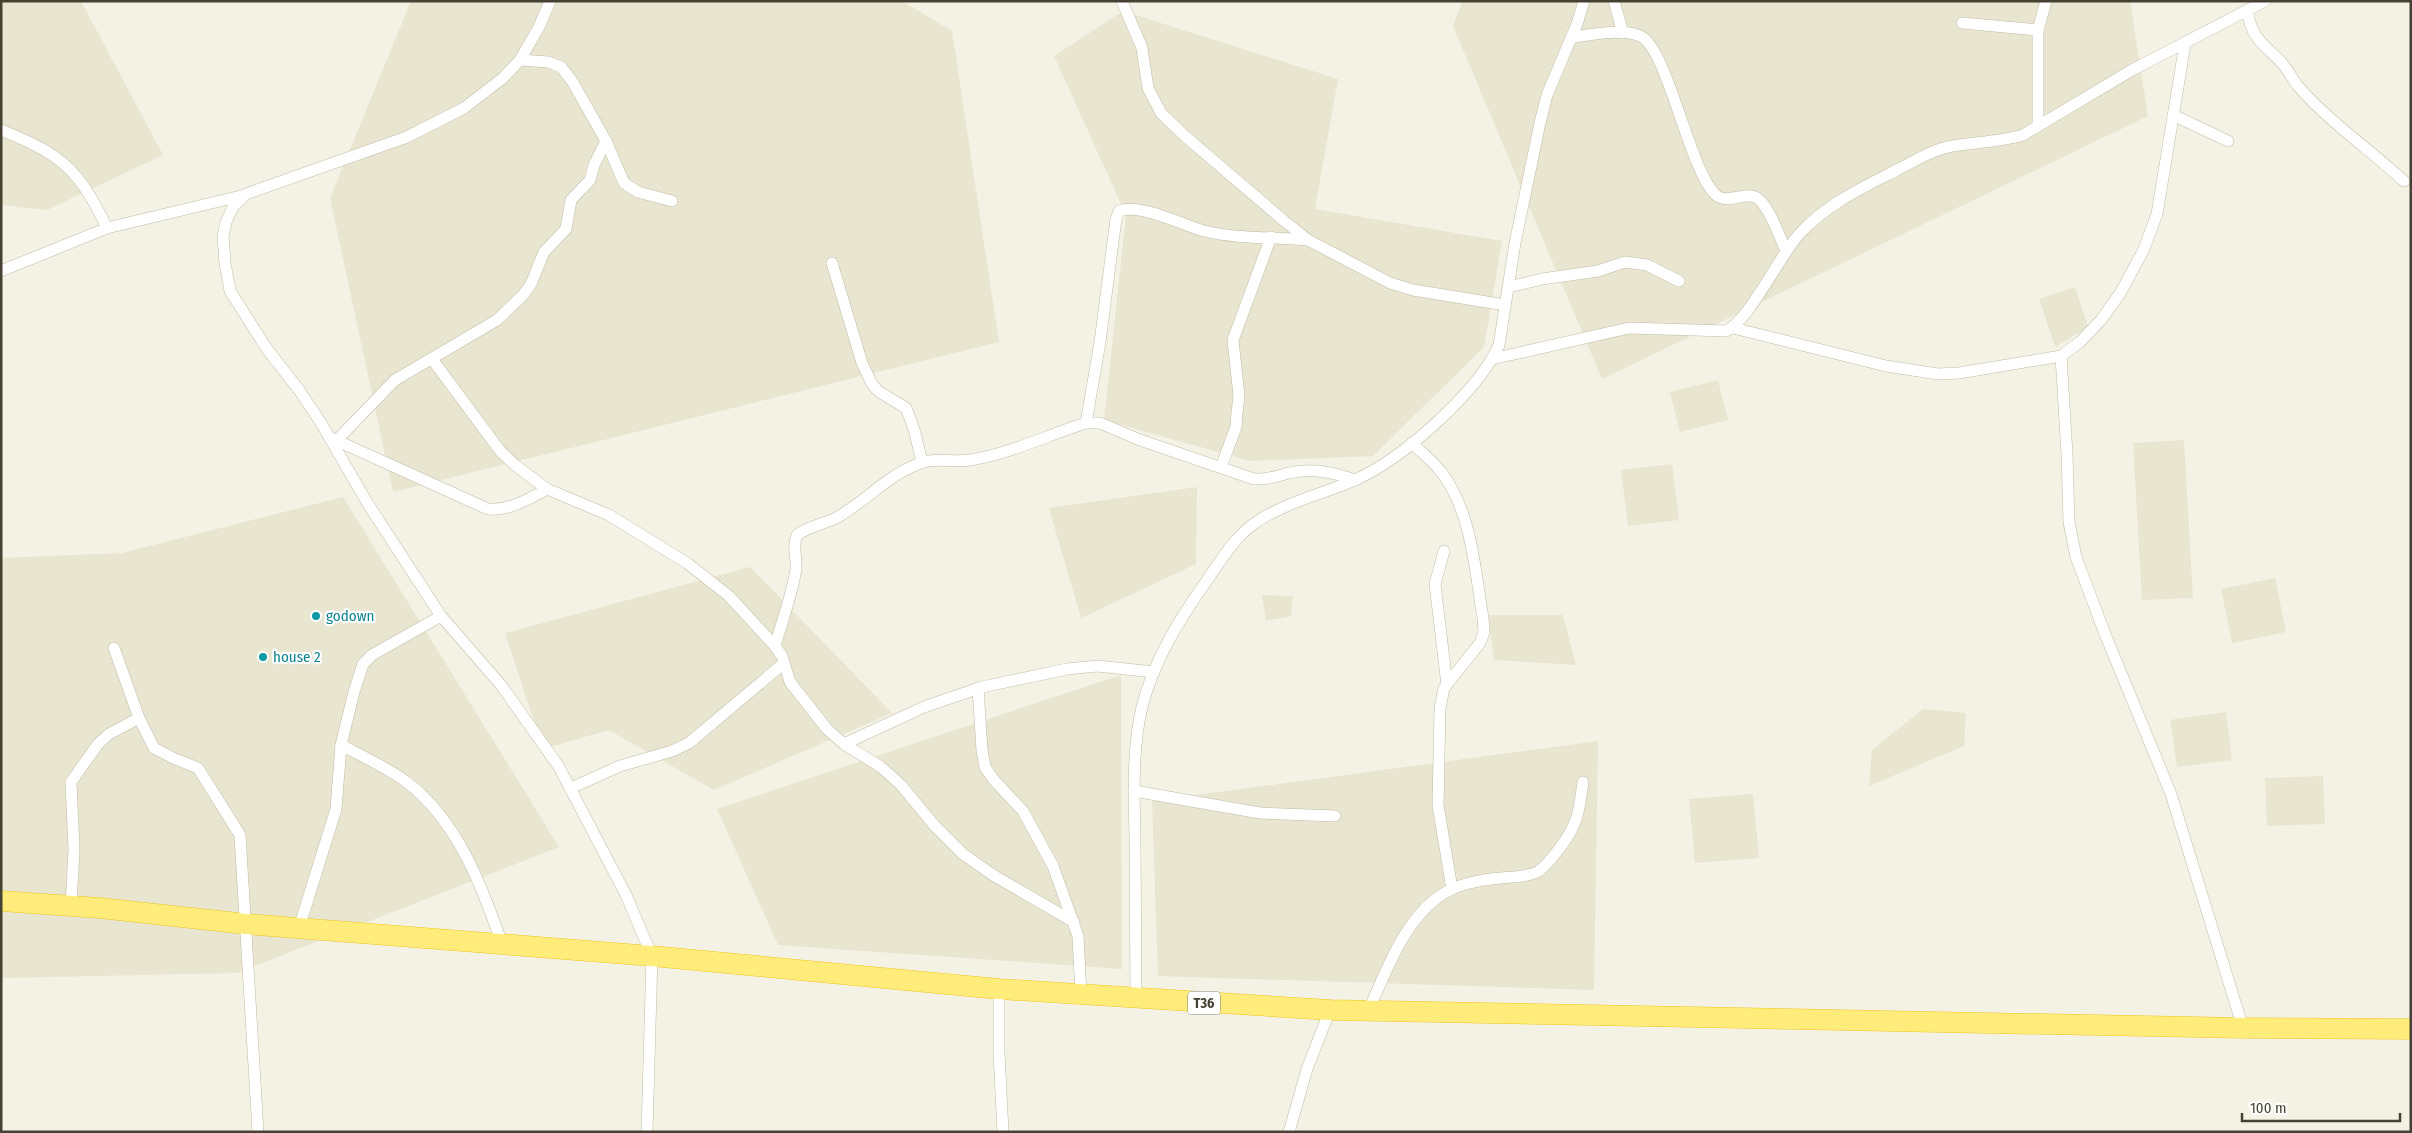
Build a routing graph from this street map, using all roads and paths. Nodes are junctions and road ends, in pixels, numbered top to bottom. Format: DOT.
graph roads {
  1 [pos="550,1"];
  2 [pos="1122,1"];
  3 [pos="1584,1"];
  4 [pos="1614,1"];
  5 [pos="2046,1"];
  6 [pos="2265,1"];
  7 [pos="2247,10"];
  8 [pos="1962,23"];
  9 [pos="2038,30"];
  10 [pos="1623,33"];
  11 [pos="1572,37"];
  12 [pos="2185,44"];
  13 [pos="520,60"];
  14 [pos="2173,115"];
  15 [pos="2038,126"];
  16 [pos="1,130"];
  17 [pos="606,141"];
  18 [pos="2228,141"];
  19 [pos="2404,181"];
  20 [pos="246,194"];
  21 [pos="672,201"];
  22 [pos="107,228"];
  23 [pos="1271,237"];
  24 [pos="1308,240"];
  25 [pos="1786,251"];
  26 [pos="832,263"];
  27 [pos="1,271"];
  28 [pos="1679,282"];
  29 [pos="1509,287"];
  30 [pos="1505,305"];
  31 [pos="1733,328"];
  32 [pos="2061,356"];
  33 [pos="432,359"];
  34 [pos="1492,359"];
  35 [pos="1086,423"];
  36 [pos="333,439"];
  37 [pos="1412,443"];
  38 [pos="922,462"];
  39 [pos="1221,467"];
  40 [pos="1355,480"];
  41 [pos="547,489"];
  42 [pos="1444,551"];
  43 [pos="441,616"];
  44 [pos="775,646"];
  45 [pos="114,648"];
  46 [pos="784,663"];
  47 [pos="1154,672"];
  48 [pos="1447,684"];
  49 [pos="978,688"];
  50 [pos="139,718"];
  51 [pos="844,744"];
  52 [pos="341,745"];
  53 [pos="1583,782"];
  54 [pos="571,788"];
  55 [pos="1134,791"];
  56 [pos="1335,816"];
  57 [pos="1452,888"];
  58 [pos="1,901"];
  59 [pos="71,906"];
  60 [pos="1074,922"];
  61 [pos="246,924"];
  62 [pos="299,928"];
  63 [pos="502,944"];
  64 [pos="652,956"];
  65 [pos="999,989"];
  66 [pos="1081,995"];
  67 [pos="1136,999"];
  68 [pos="1330,1010"];
  69 [pos="1368,1011"];
  70 [pos="2242,1028"];
  71 [pos="2411,1029"];
  72 [pos="258,1132"];
  73 [pos="647,1132"];
  74 [pos="1003,1132"];
  75 [pos="1289,1132"];
  1 -- 13 [label="street"];
  2 -- 24 [label="street"];
  3 -- 11 [label="street"];
  4 -- 10 [label="street"];
  5 -- 9 [label="street"];
  6 -- 7 [label="street"];
  7 -- 12 [label="street"];
  7 -- 19 [label="street"];
  8 -- 9 [label="street"];
  9 -- 15 [label="street"];
  10 -- 11 [label="street"];
  10 -- 25 [label="street"];
  11 -- 29 [label="street"];
  12 -- 14 [label="street"];
  12 -- 15 [label="street"];
  13 -- 17 [label="street"];
  13 -- 20 [label="street"];
  14 -- 18 [label="street"];
  14 -- 32 [label="street"];
  15 -- 25 [label="street"];
  16 -- 22 [label="street"];
  17 -- 21 [label="street"];
  17 -- 33 [label="street"];
  20 -- 22 [label="street"];
  20 -- 36 [label="street"];
  22 -- 27 [label="street"];
  23 -- 24 [label="street"];
  23 -- 35 [label="street"];
  23 -- 39 [label="street"];
  24 -- 30 [label="street"];
  25 -- 31 [label="street"];
  26 -- 38 [label="street"];
  28 -- 29 [label="street"];
  29 -- 30 [label="street"];
  30 -- 34 [label="street"];
  31 -- 32 [label="street"];
  31 -- 34 [label="street"];
  32 -- 70 [label="street"];
  33 -- 36 [label="street"];
  33 -- 41 [label="street"];
  34 -- 37 [label="street"];
  35 -- 38 [label="street"];
  35 -- 39 [label="street"];
  36 -- 41 [label="street"];
  36 -- 43 [label="street"];
  37 -- 40 [label="street"];
  37 -- 48 [label="street"];
  38 -- 44 [label="street"];
  39 -- 40 [label="street"];
  40 -- 47 [label="street"];
  41 -- 44 [label="street"];
  42 -- 48 [label="street"];
  43 -- 52 [label="street"];
  43 -- 54 [label="street"];
  44 -- 46 [label="street"];
  45 -- 50 [label="street"];
  46 -- 51 [label="street"];
  46 -- 54 [label="street"];
  47 -- 49 [label="street"];
  47 -- 55 [label="street"];
  48 -- 57 [label="street"];
  49 -- 51 [label="street"];
  49 -- 60 [label="street"];
  50 -- 59 [label="street"];
  50 -- 61 [label="street"];
  51 -- 60 [label="street"];
  52 -- 62 [label="street"];
  52 -- 63 [label="street"];
  53 -- 57 [label="street"];
  54 -- 64 [label="street"];
  55 -- 56 [label="street"];
  55 -- 67 [label="street"];
  57 -- 69 [label="street"];
  58 -- 59 [label="highway, T36"];
  59 -- 61 [label="highway, T36"];
  60 -- 66 [label="street"];
  61 -- 62 [label="highway, T36"];
  61 -- 72 [label="street"];
  62 -- 63 [label="highway, T36"];
  63 -- 64 [label="highway, T36"];
  64 -- 65 [label="highway, T36"];
  64 -- 73 [label="street"];
  65 -- 66 [label="highway, T36"];
  65 -- 74 [label="street"];
  66 -- 67 [label="highway, T36"];
  67 -- 68 [label="highway, T36"];
  68 -- 69 [label="highway, T36"];
  68 -- 75 [label="street"];
  69 -- 70 [label="highway, T36"];
  70 -- 71 [label="highway, T36"];
}
